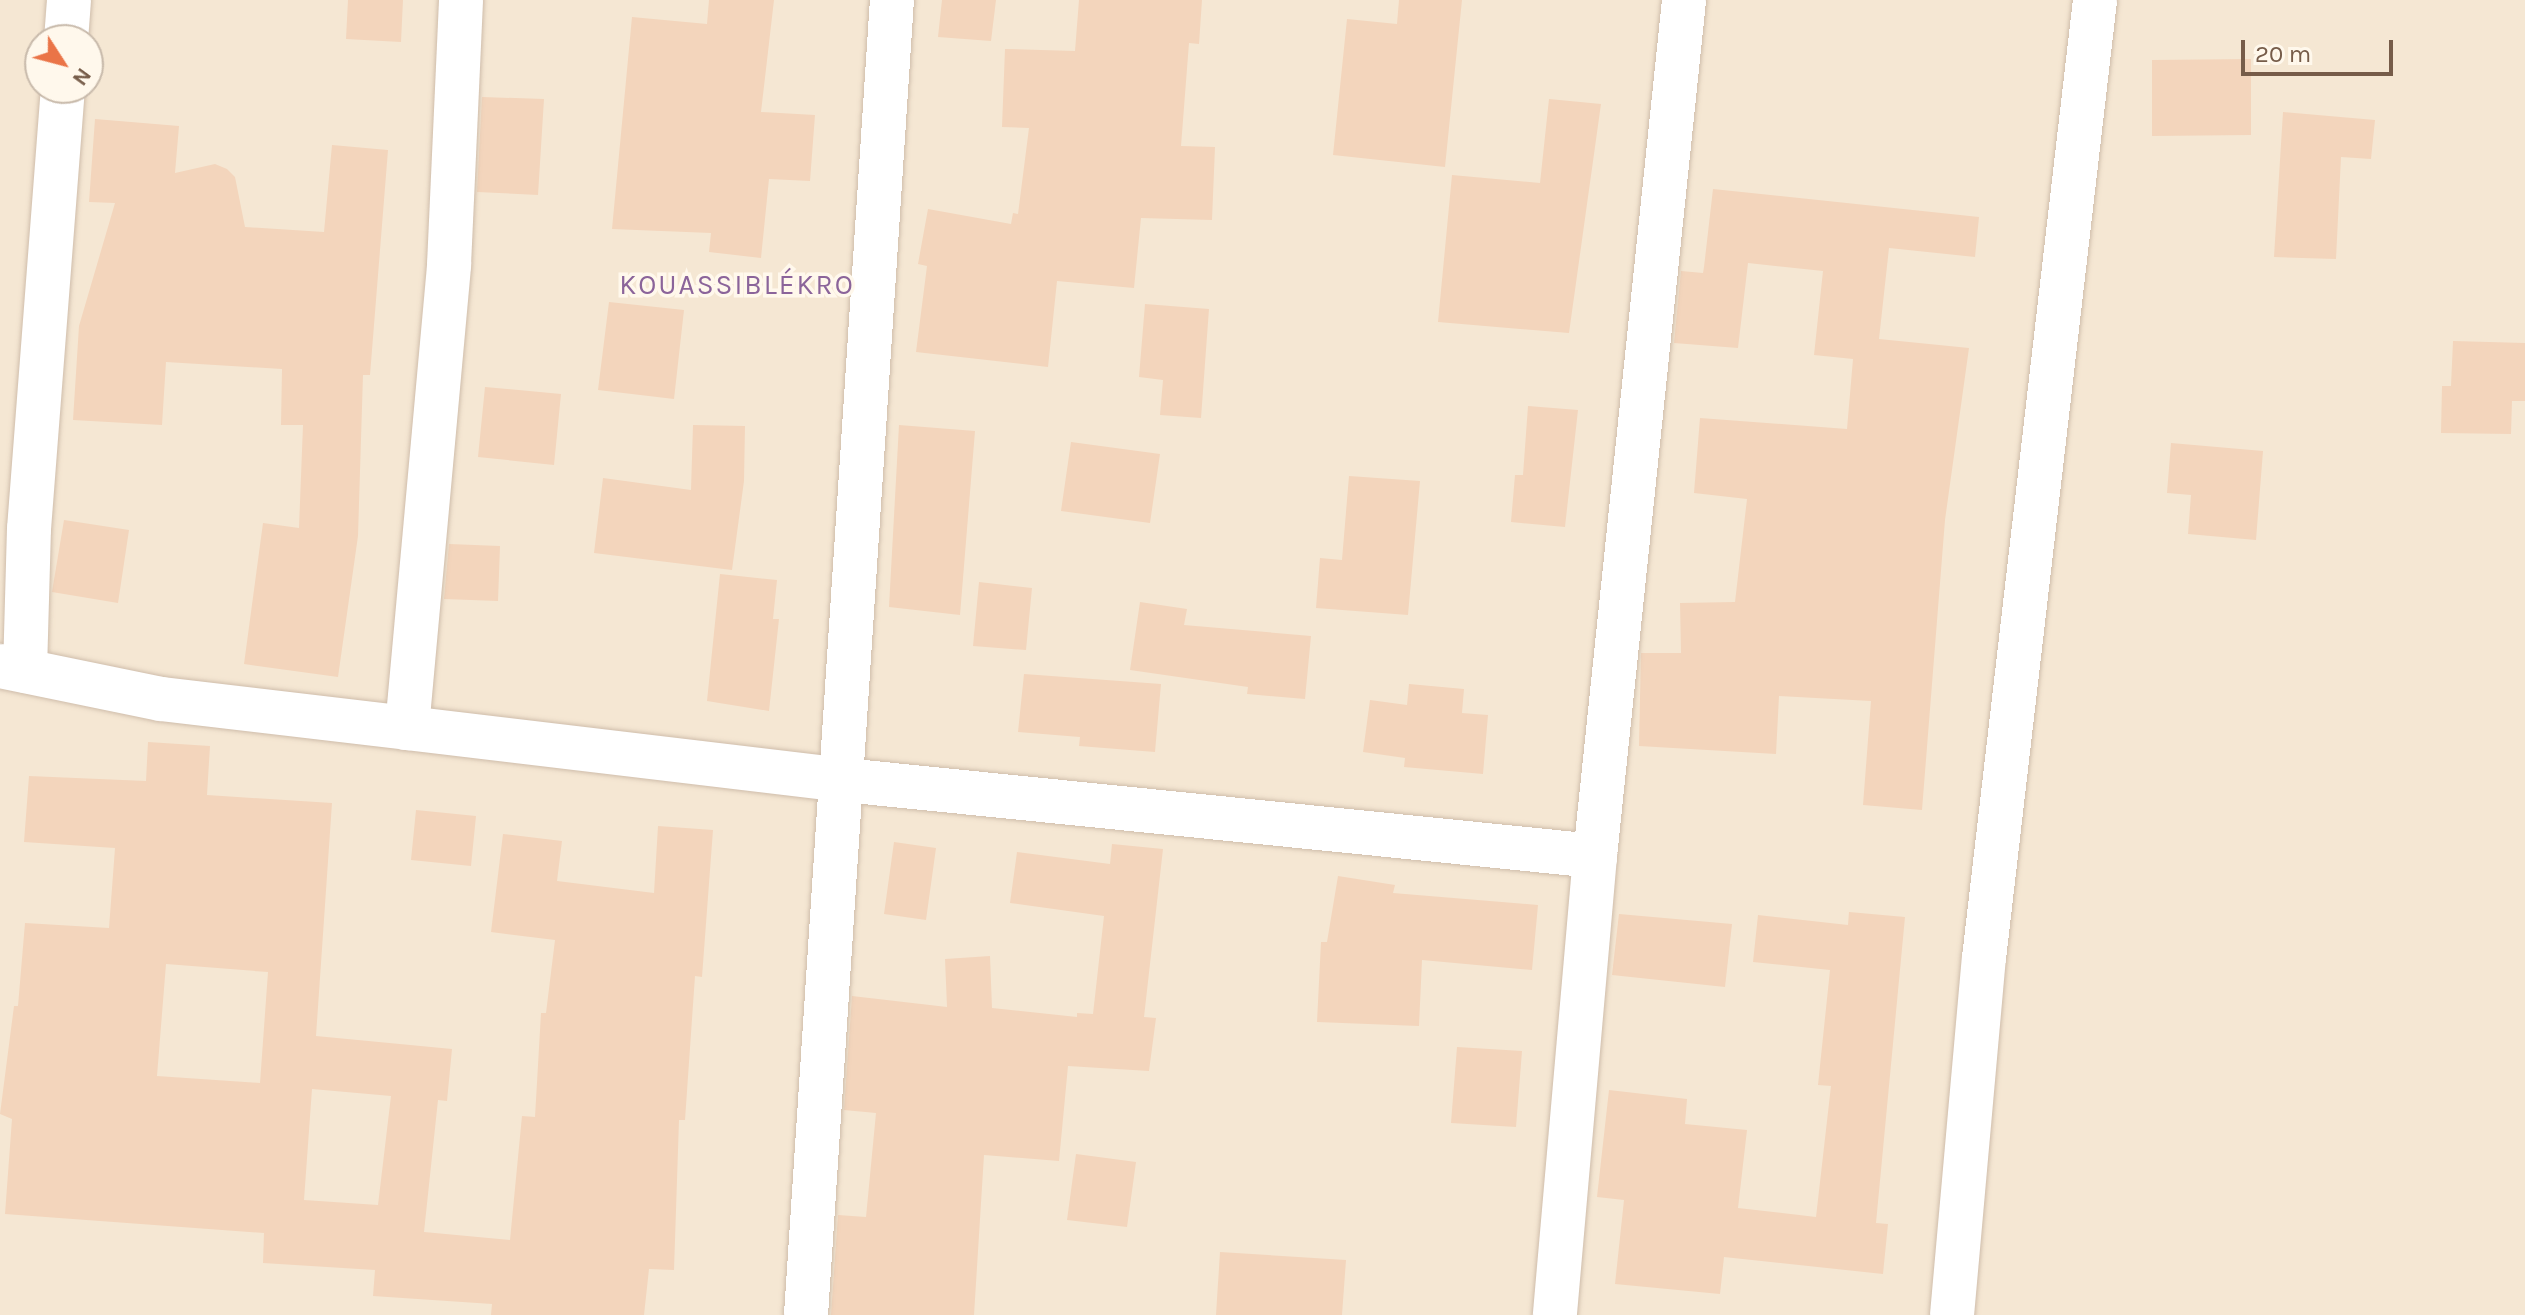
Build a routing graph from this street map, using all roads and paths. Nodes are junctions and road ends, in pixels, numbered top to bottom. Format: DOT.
graph roads {
  1 [pos="69,0"];
  2 [pos="461,0"];
  3 [pos="892,0"];
  4 [pos="1684,0"];
  5 [pos="2095,0"];
  6 [pos="67,24"];
  7 [pos="62,104"];
  8 [pos="12,668"];
  9 [pos="407,728"];
  10 [pos="844,780"];
  11 [pos="1595,856"];
  12 [pos="806,1315"];
  13 [pos="1555,1315"];
  14 [pos="1952,1315"];
  1 -- 6 [label="street"];
  2 -- 9 [label="street"];
  3 -- 10 [label="street"];
  4 -- 11 [label="street"];
  5 -- 14 [label="street"];
  7 -- 8 [label="street"];
  8 -- 9 [label="street"];
  9 -- 10 [label="street"];
  10 -- 11 [label="street"];
  10 -- 12 [label="street"];
  11 -- 13 [label="street"];
}
